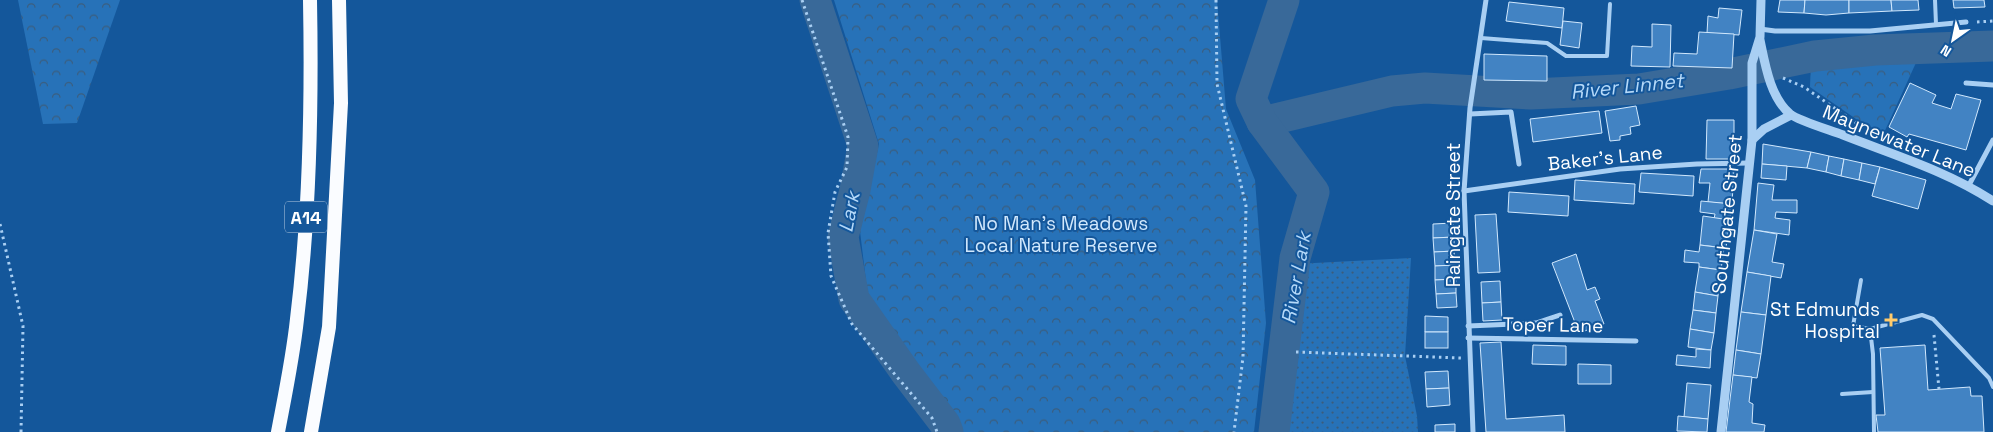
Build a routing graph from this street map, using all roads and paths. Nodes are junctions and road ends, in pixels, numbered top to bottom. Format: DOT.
graph roads {
  1 [pos="310,0"];
  2 [pos="339,0"];
  3 [pos="802,0"];
  4 [pos="1216,0"];
  5 [pos="1486,0"];
  6 [pos="1761,0"];
  7 [pos="1935,0"];
  8 [pos="1610,4"];
  9 [pos="1993,21"];
  10 [pos="1966,22"];
  11 [pos="1936,24"];
  12 [pos="1760,33"];
  13 [pos="1481,38"];
  14 [pos="1778,75"];
  15 [pos="1966,83"];
  16 [pos="1993,85"];
  17 [pos="1470,111"];
  18 [pos="1791,115"];
  19 [pos="1867,130"];
  20 [pos="1752,140"];
  21 [pos="1993,140"];
  22 [pos="1749,163"];
  23 [pos="1519,164"];
  24 [pos="1969,185"];
  25 [pos="1464,191"];
  26 [pos="1993,201"];
  27 [pos="0,224"];
  28 [pos="1861,280"];
  29 [pos="1560,315"];
  30 [pos="1932,319"];
  31 [pos="1468,326"];
  32 [pos="1870,329"];
  33 [pos="1468,338"];
  34 [pos="1636,341"];
  35 [pos="1296,352"];
  36 [pos="1469,359"];
  37 [pos="1993,386"];
  38 [pos="1939,389"];
  39 [pos="1873,392"];
  40 [pos="1842,394"];
  41 [pos="21,432"];
  42 [pos="278,432"];
  43 [pos="311,432"];
  44 [pos="937,432"];
  45 [pos="1234,432"];
  46 [pos="1473,432"];
  47 [pos="1721,432"];
  48 [pos="1874,432"];
  1 -- 42 [label="highway, A14"];
  2 -- 43 [label="highway, A14"];
  3 -- 44 [label="path"];
  4 -- 45 [label="path"];
  5 -- 13 [label="street, Raingate Street"];
  6 -- 12 [label="street, Southgate Street"];
  7 -- 11 [label="lane"];
  8 -- 13 [label="lane"];
  9 -- 10 [label="path"];
  10 -- 11 [label="street"];
  11 -- 12 [label="street"];
  12 -- 18 [label="street"];
  12 -- 20 [label="street, Southgate Street"];
  13 -- 17 [label="street, Raingate Street"];
  14 -- 19 [label="path"];
  15 -- 16 [label="street"];
  17 -- 23 [label="street"];
  17 -- 25 [label="street, Raingate Street"];
  18 -- 20 [label="street"];
  18 -- 24 [label="street, Maynewater Lane"];
  20 -- 22 [label="street, Southgate Street"];
  21 -- 24 [label="street"];
  22 -- 25 [label="street, Baker's Lane"];
  22 -- 47 [label="street, Southgate Street"];
  24 -- 26 [label="street, Maynewater Lane"];
  25 -- 31 [label="street, Raingate Street"];
  27 -- 41 [label="path"];
  28 -- 32 [label="lane"];
  29 -- 31 [label="street, Toper Lane"];
  30 -- 32 [label="lane"];
  30 -- 37 [label="lane"];
  30 -- 38 [label="path"];
  31 -- 33 [label="street, Raingate Street"];
  32 -- 39 [label="lane"];
  33 -- 34 [label="street, Toper Lane"];
  33 -- 36 [label="street, Raingate Street"];
  35 -- 36 [label="path"];
  36 -- 46 [label="street, Raingate Street"];
  39 -- 40 [label="lane"];
  39 -- 48 [label="lane"];
}
